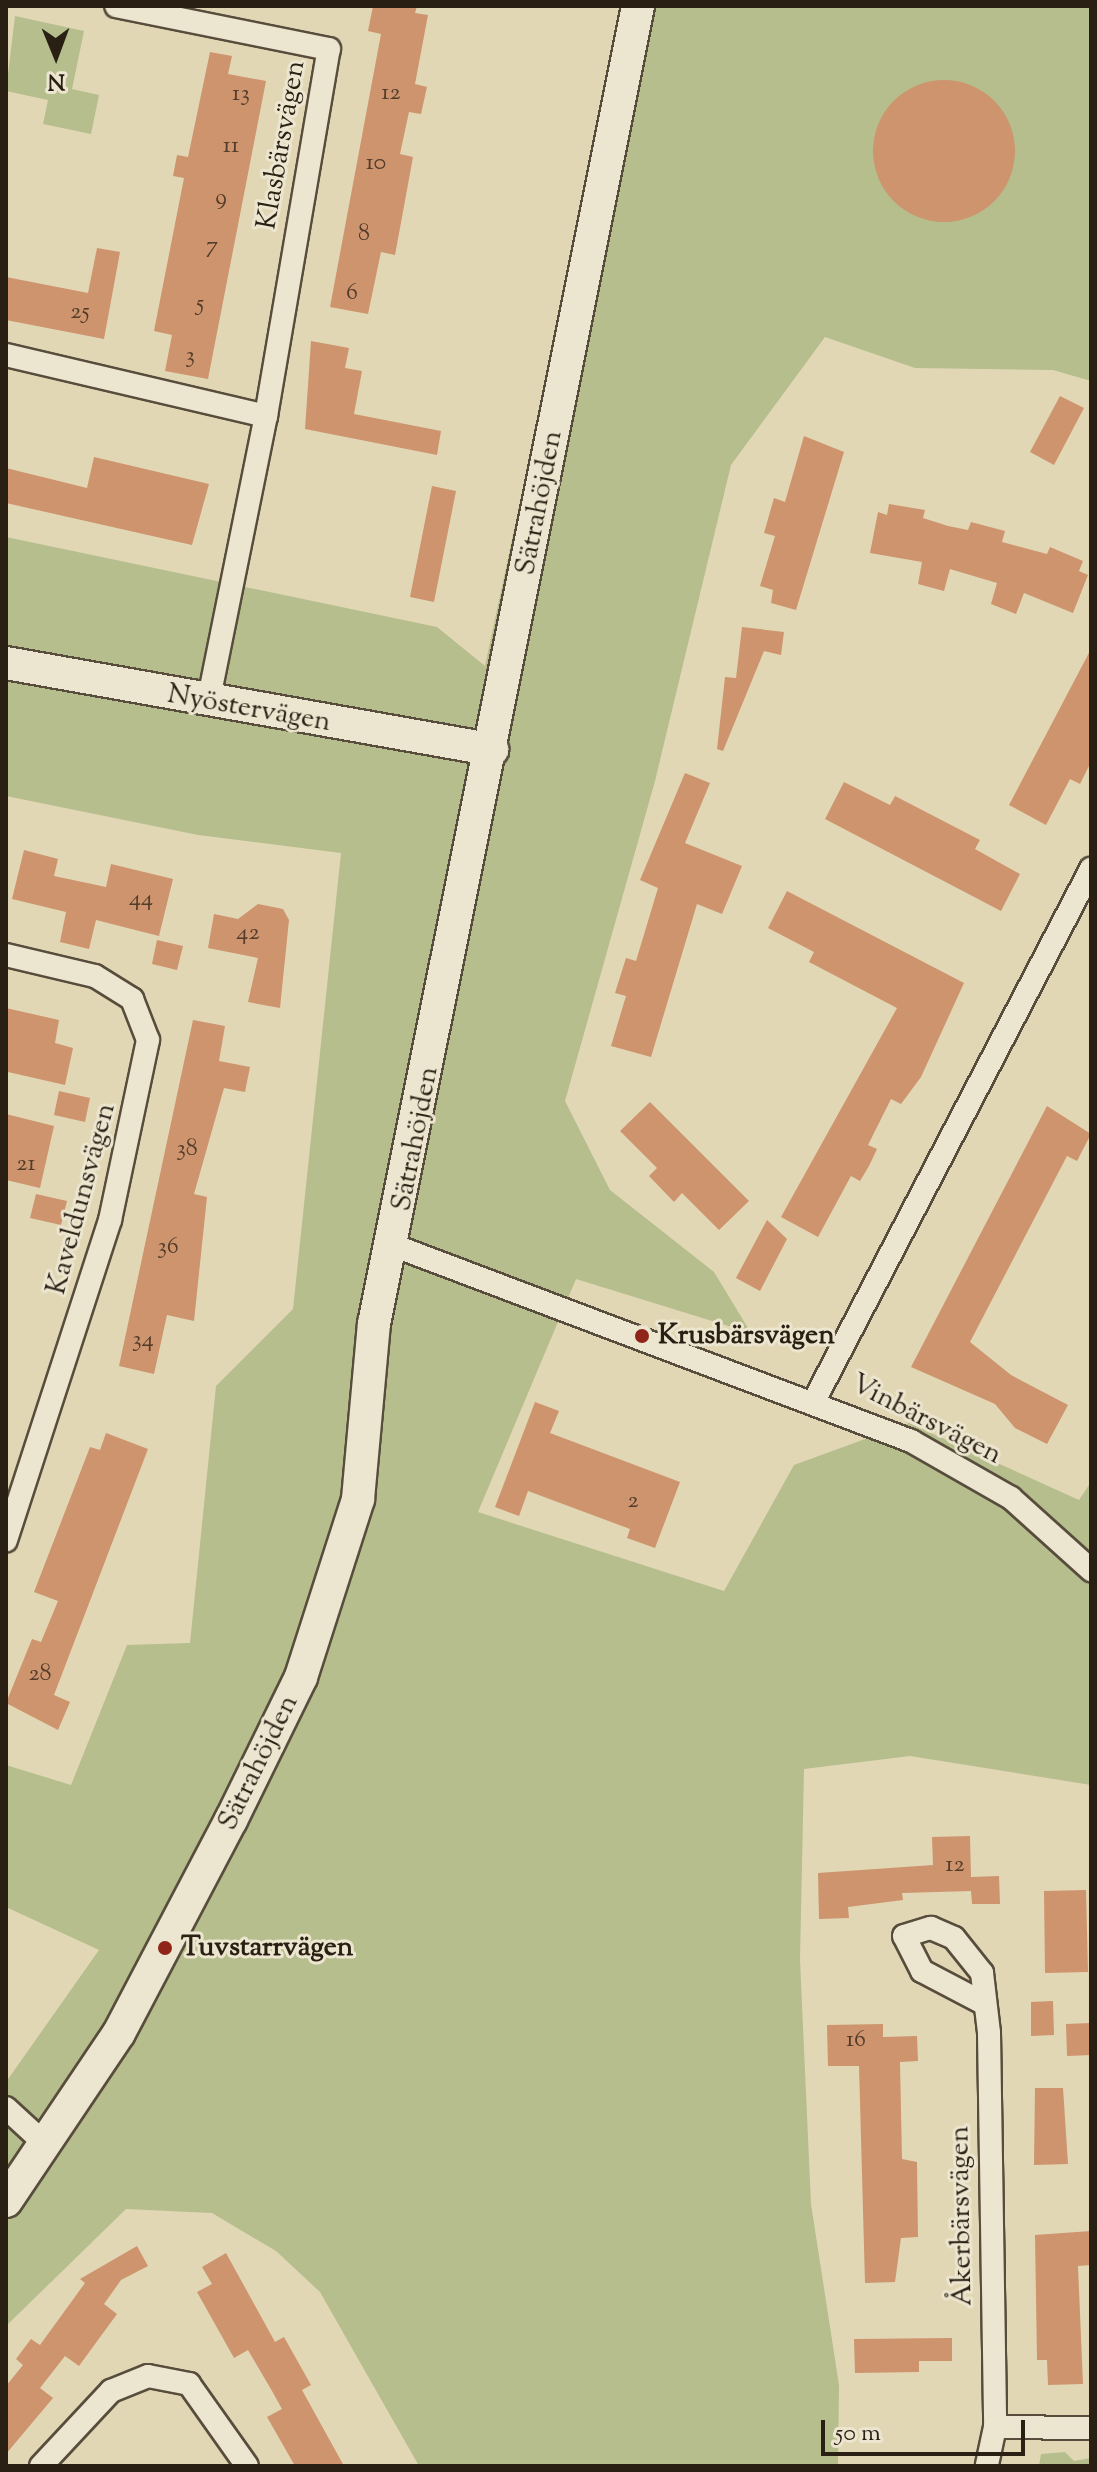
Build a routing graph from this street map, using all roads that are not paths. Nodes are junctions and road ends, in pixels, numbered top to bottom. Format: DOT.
graph roads {
  1 [pos="116,6"];
  2 [pos="638,6"];
  3 [pos="6,355"];
  4 [pos="266,416"];
  5 [pos="6,663"];
  6 [pos="208,703"];
  7 [pos="492,750"];
  8 [pos="1091,869"];
  9 [pos="6,955"];
  10 [pos="395,1246"];
  11 [pos="815,1399"];
  12 [pos="6,1541"];
  13 [pos="1091,1570"];
  14 [pos="985,2004"];
  15 [pos="6,2108"];
  16 [pos="45,2144"];
  17 [pos="6,2201"];
  18 [pos="995,2427"];
  19 [pos="1091,2428"];
  20 [pos="41,2466"];
  21 [pos="247,2466"];
  22 [pos="987,2466"];
  1 -- 4 [label="street, Klasbärsvägen"];
  2 -- 7 [label="street, Sätrahöjden"];
  3 -- 4 [label="street"];
  4 -- 6 [label="street, Klasbärsvägen"];
  5 -- 6 [label="street, Nyöstervägen"];
  6 -- 7 [label="street, Nyöstervägen"];
  7 -- 10 [label="street, Sätrahöjden"];
  8 -- 11 [label="street"];
  9 -- 12 [label="street, Kaveldunsvägen"];
  10 -- 11 [label="street, Vinbärsvägen"];
  10 -- 16 [label="street, Sätrahöjden"];
  11 -- 13 [label="street, Vinbärsvägen"];
  14 -- 18 [label="street, Åkerbärsvägen"];
  15 -- 16 [label="street"];
  16 -- 17 [label="street, Sätrahöjden"];
  18 -- 19 [label="street"];
  18 -- 22 [label="street, Åkerbärsvägen"];
  20 -- 21 [label="street"];
}
